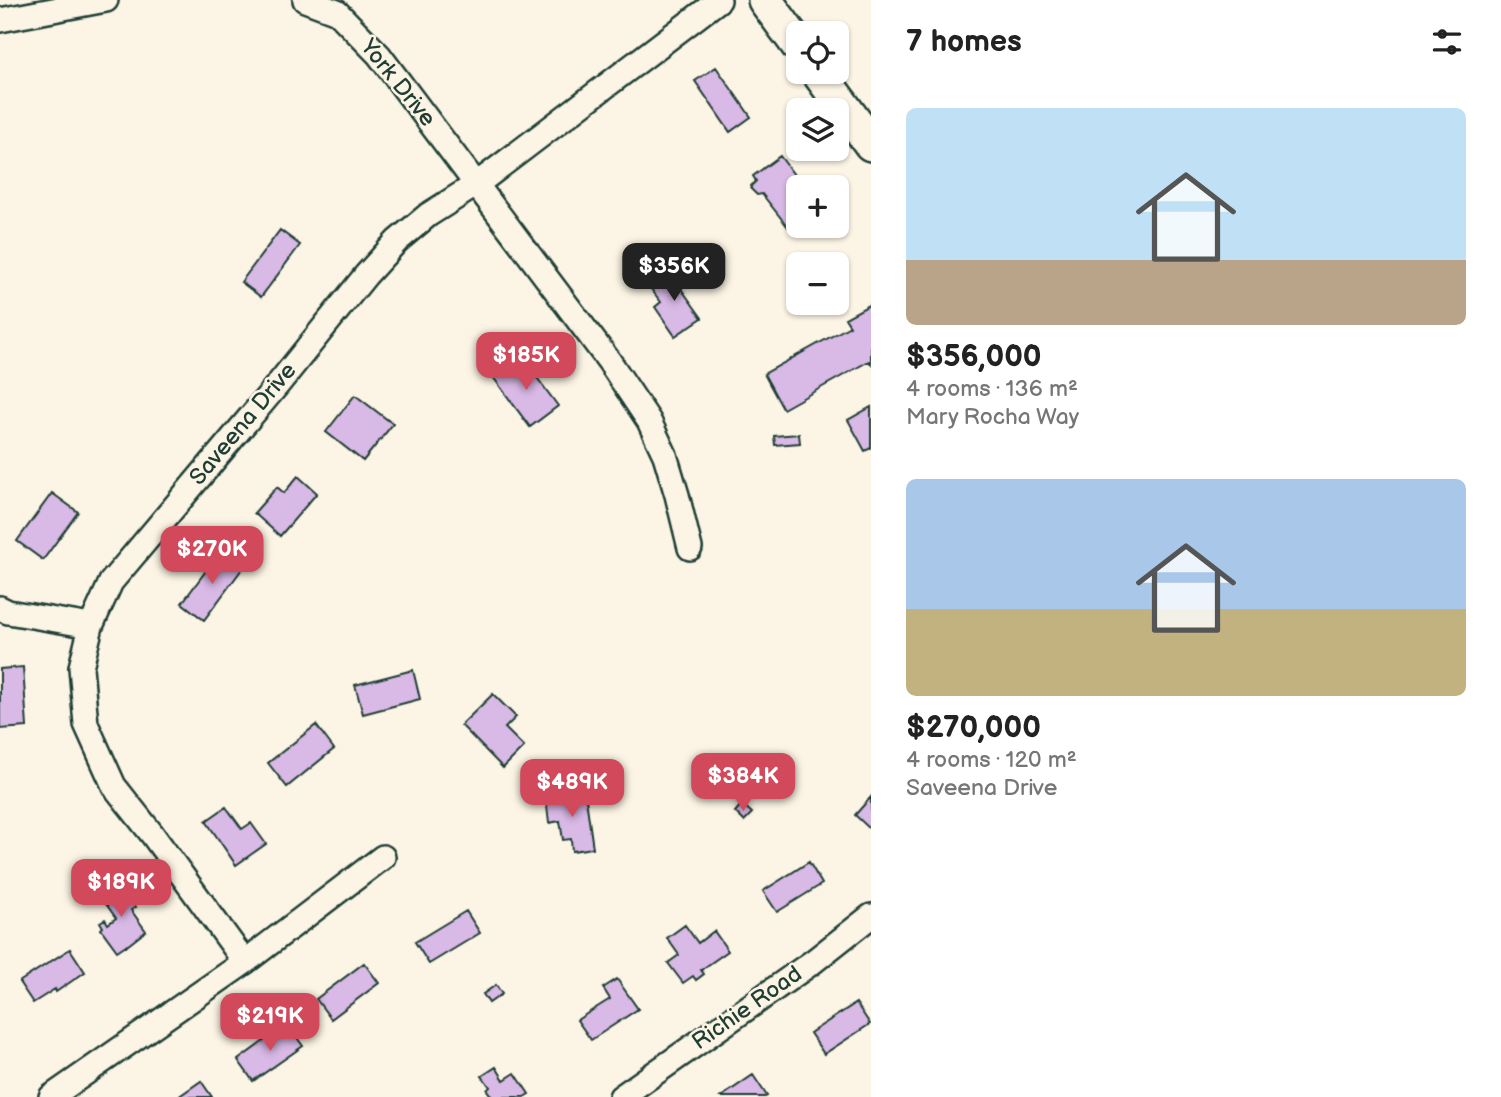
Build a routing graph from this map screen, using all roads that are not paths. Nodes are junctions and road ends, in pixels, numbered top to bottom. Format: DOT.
graph roads {
  1 [pos="106,0"];
  2 [pos="305,0"];
  3 [pos="719,0"];
  4 [pos="765,0"];
  5 [pos="0,20"];
  6 [pos="786,29"];
  7 [pos="827,84"];
  8 [pos="871,144"];
  9 [pos="477,184"];
  10 [pos="690,548"];
  11 [pos="0,608"];
  12 [pos="91,626"];
  13 [pos="383,857"];
  14 [pos="871,916"];
  15 [pos="245,962"];
  16 [pos="51,1097"];
  17 [pos="621,1097"];
  1 -- 5 [label="street"];
  2 -- 9 [label="street, York Drive"];
  3 -- 9 [label="street, Saveena Drive"];
  4 -- 6 [label="main road"];
  7 -- 8 [label="main road"];
  9 -- 10 [label="street, York Drive"];
  9 -- 12 [label="street, Saveena Drive"];
  11 -- 12 [label="street"];
  12 -- 15 [label="street, Saveena Drive"];
  13 -- 15 [label="street"];
  14 -- 17 [label="street, Richie Road"];
  15 -- 16 [label="street"];
}
